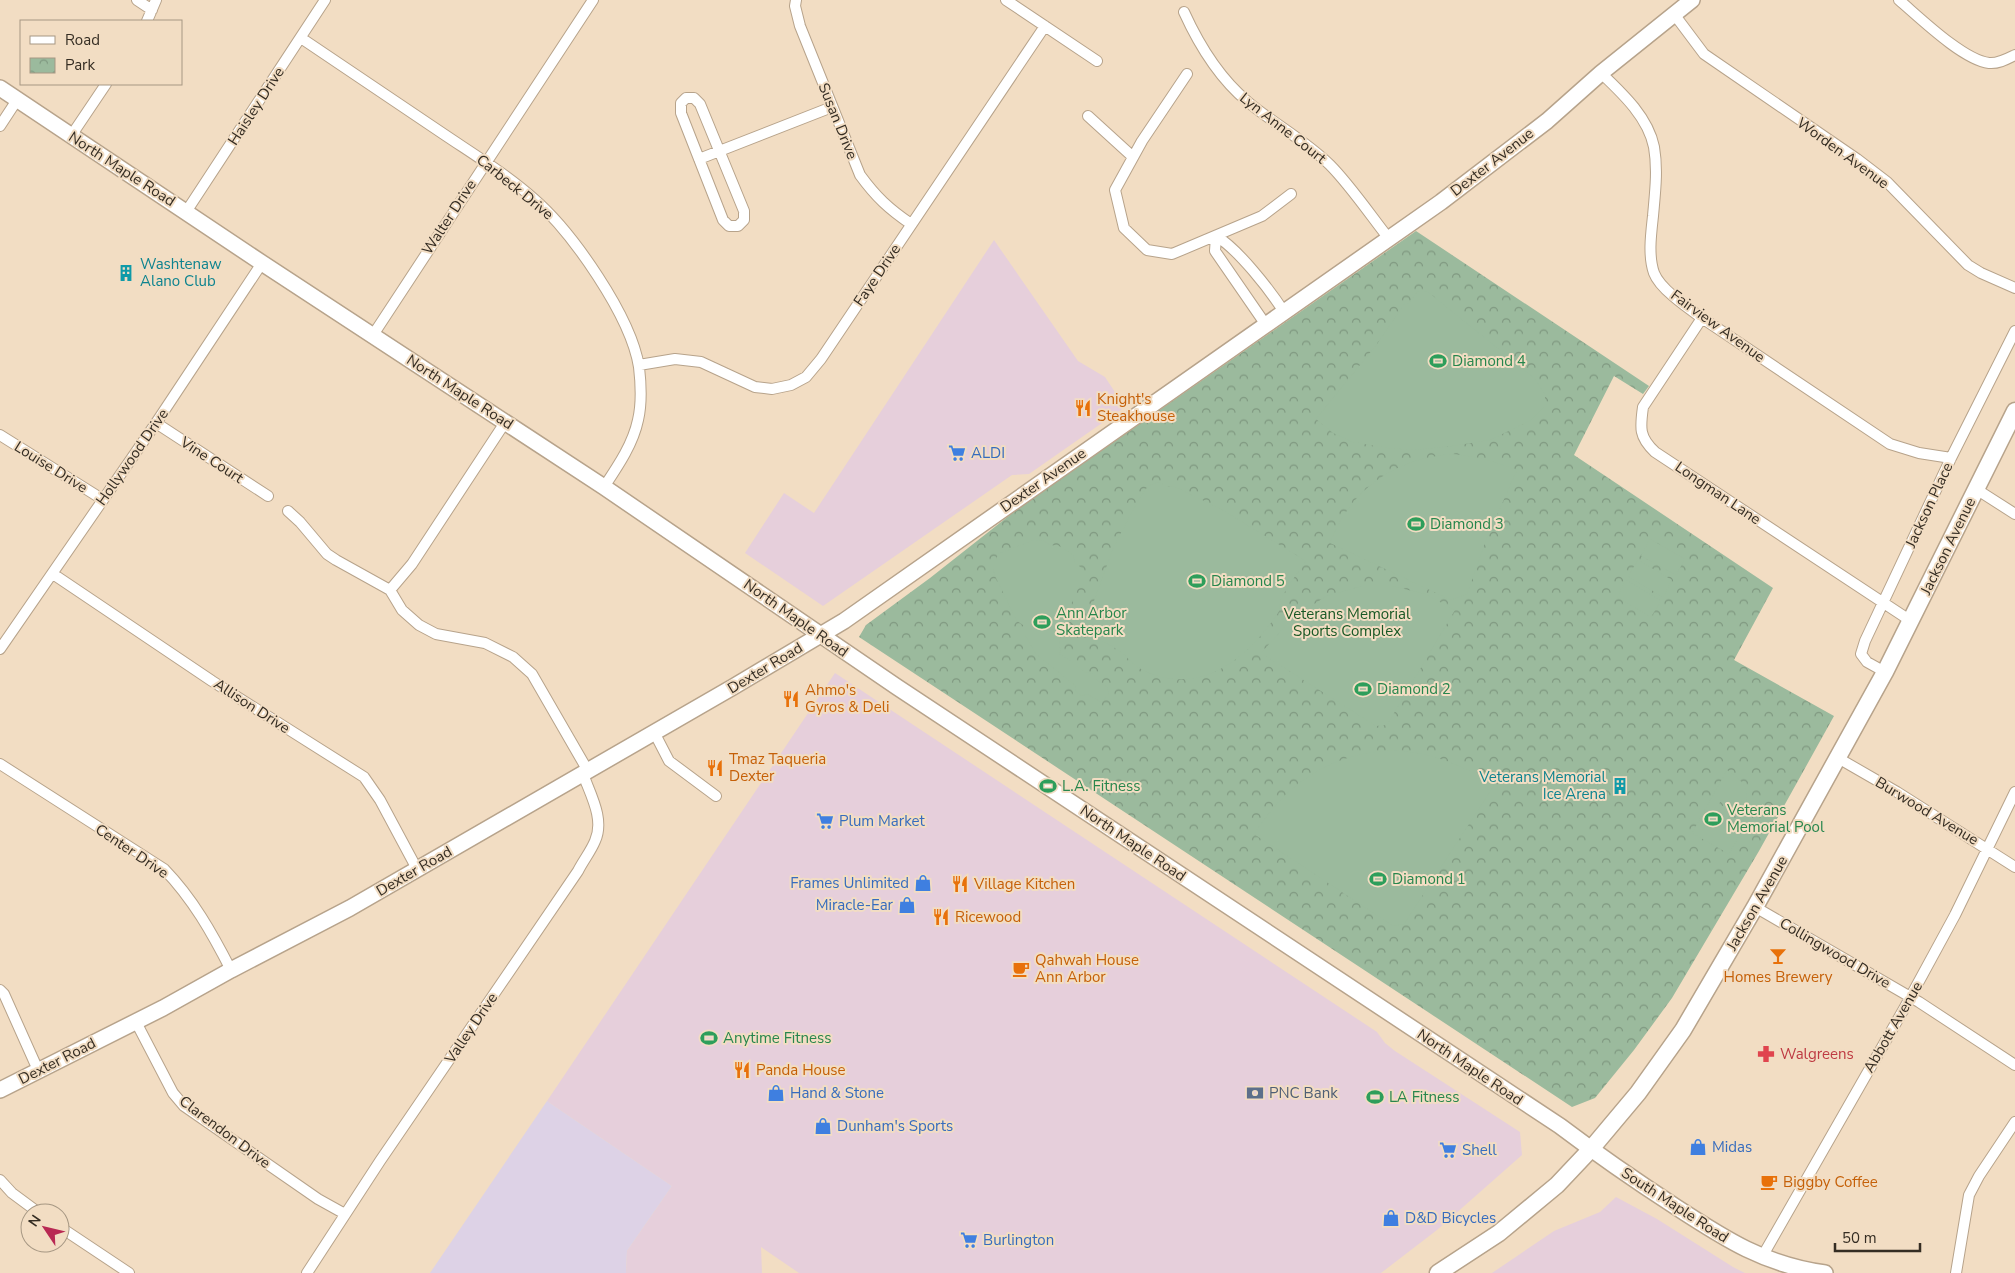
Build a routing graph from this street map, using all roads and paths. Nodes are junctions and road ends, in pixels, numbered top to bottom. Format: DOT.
graph roads {
  1 [pos="137,0"];
  2 [pos="325,0"];
  3 [pos="593,0"];
  4 [pos="796,0"];
  5 [pos="1006,0"];
  6 [pos="1692,0"];
  7 [pos="1899,0"];
  8 [pos="154,5"];
  9 [pos="1184,12"];
  10 [pos="1674,14"];
  11 [pos="146,20"];
  12 [pos="1045,26"];
  13 [pos="301,38"];
  14 [pos="2015,55"];
  15 [pos="1097,61"];
  16 [pos="1601,73"];
  17 [pos="1187,74"];
  18 [pos="105,85"];
  19 [pos="0,88"];
  20 [pos="17,100"];
  21 [pos="832,107"];
  22 [pos="1088,116"];
  23 [pos="0,126"];
  24 [pos="71,136"];
  25 [pos="720,151"];
  26 [pos="1133,157"];
  27 [pos="699,159"];
  28 [pos="485,161"];
  29 [pos="1292,194"];
  30 [pos="186,212"];
  31 [pos="911,224"];
  32 [pos="1216,236"];
  33 [pos="1390,240"];
  34 [pos="262,263"];
  35 [pos="2015,288"];
  36 [pos="1284,312"];
  37 [pos="1702,318"];
  38 [pos="1266,325"];
  39 [pos="2015,331"];
  40 [pos="373,335"];
  41 [pos="639,366"];
  42 [pos="2015,411"];
  43 [pos="506,421"];
  44 [pos="156,423"];
  45 [pos="0,435"];
  46 [pos="1951,458"];
  47 [pos="604,487"];
  48 [pos="1976,489"];
  49 [pos="268,496"];
  50 [pos="102,499"];
  51 [pos="288,511"];
  52 [pos="2015,514"];
  53 [pos="53,574"];
  54 [pos="390,590"];
  55 [pos="1883,604"];
  56 [pos="1911,621"];
  57 [pos="820,635"];
  58 [pos="0,649"];
  59 [pos="1885,672"];
  60 [pos="654,732"];
  61 [pos="1838,758"];
  62 [pos="0,764"];
  63 [pos="585,772"];
  64 [pos="2015,792"];
  65 [pos="716,796"];
  66 [pos="1988,848"];
  67 [pos="2015,866"];
  68 [pos="417,869"];
  69 [pos="1755,907"];
  70 [pos="231,970"];
  71 [pos="0,990"];
  72 [pos="1910,997"];
  73 [pos="136,1022"];
  74 [pos="2015,1065"];
  75 [pos="38,1070"];
  76 [pos="0,1090"];
  77 [pos="2015,1122"];
  78 [pos="1591,1149"];
  79 [pos="0,1180"];
  80 [pos="26,1203"];
  81 [pos="345,1214"];
  82 [pos="70,1234"];
  83 [pos="1762,1258"];
  84 [pos="129,1273"];
  85 [pos="306,1273"];
  86 [pos="1438,1273"];
  87 [pos="1824,1273"];
  88 [pos="1956,1273"];
  1 -- 8 [label="street"];
  2 -- 13 [label="street, Haisley Drive"];
  3 -- 28 [label="street, Walter Drive"];
  4 -- 21 [label="street, Susan Drive"];
  5 -- 12 [label="street"];
  6 -- 10 [label="main road, Dexter Avenue"];
  7 -- 14 [label="street"];
  8 -- 11 [label="street"];
  9 -- 33 [label="street, Lyn Anne Court"];
  10 -- 16 [label="main road, Dexter Avenue"];
  10 -- 35 [label="street, Worden Avenue"];
  12 -- 15 [label="street"];
  12 -- 31 [label="street, Faye Drive"];
  13 -- 28 [label="street, Carbeck Drive"];
  13 -- 30 [label="street, Haisley Drive"];
  16 -- 33 [label="main road, Dexter Avenue"];
  16 -- 37 [label="street, Fairview Avenue"];
  17 -- 26 [label="street"];
  18 -- 24 [label="street"];
  19 -- 20 [label="main road, North Maple Road"];
  20 -- 23 [label="street"];
  20 -- 24 [label="main road, North Maple Road"];
  21 -- 25 [label="street"];
  21 -- 31 [label="street, Susan Drive"];
  22 -- 26 [label="street"];
  24 -- 30 [label="main road, North Maple Road"];
  25 -- 27 [label="street"];
  25 -- 27 [label="street"];
  25 -- 27 [label="street"];
  26 -- 32 [label="street"];
  28 -- 40 [label="street, Walter Drive"];
  28 -- 41 [label="street, Carbeck Drive"];
  29 -- 32 [label="street"];
  30 -- 34 [label="main road, North Maple Road"];
  31 -- 41 [label="street, Faye Drive"];
  32 -- 36 [label="street"];
  32 -- 38 [label="street"];
  33 -- 36 [label="main road, Dexter Avenue"];
  34 -- 40 [label="main road, North Maple Road"];
  34 -- 44 [label="street, Hollywood Drive"];
  36 -- 38 [label="main road, Dexter Avenue"];
  37 -- 46 [label="street, Fairview Avenue"];
  37 -- 55 [label="street, Longman Lane"];
  38 -- 57 [label="main road, Dexter Avenue"];
  39 -- 46 [label="street, Jackson Place"];
  40 -- 43 [label="main road, North Maple Road"];
  41 -- 47 [label="street, Carbeck Drive"];
  42 -- 48 [label="main road, Jackson Avenue"];
  43 -- 47 [label="main road, North Maple Road"];
  43 -- 54 [label="street"];
  44 -- 49 [label="street, Vine Court"];
  44 -- 50 [label="street, Hollywood Drive"];
  45 -- 50 [label="street, Louise Drive"];
  46 -- 55 [label="street, Jackson Place"];
  47 -- 57 [label="main road, North Maple Road"];
  48 -- 52 [label="street"];
  48 -- 56 [label="main road, Jackson Avenue"];
  50 -- 53 [label="street, Hollywood Drive"];
  51 -- 54 [label="street"];
  53 -- 58 [label="street, Hollywood Drive"];
  53 -- 68 [label="street, Allison Drive"];
  54 -- 63 [label="street"];
  55 -- 56 [label="street, Longman Lane"];
  55 -- 59 [label="street, Jackson Place"];
  56 -- 59 [label="main road, Jackson Avenue"];
  57 -- 60 [label="main road, Dexter Road"];
  57 -- 78 [label="main road, North Maple Road"];
  59 -- 61 [label="main road, Jackson Avenue"];
  60 -- 63 [label="main road, Dexter Road"];
  60 -- 65 [label="street"];
  61 -- 66 [label="street, Burwood Avenue"];
  61 -- 69 [label="main road, Jackson Avenue"];
  62 -- 70 [label="street, Center Drive"];
  63 -- 68 [label="main road, Dexter Road"];
  63 -- 81 [label="street, Valley Drive"];
  64 -- 66 [label="street, Abbott Avenue"];
  66 -- 67 [label="street, Burwood Avenue"];
  66 -- 72 [label="street, Abbott Avenue"];
  68 -- 70 [label="main road, Dexter Road"];
  69 -- 72 [label="street, Collingwood Drive"];
  69 -- 78 [label="main road, Jackson Avenue"];
  70 -- 73 [label="main road, Dexter Road"];
  71 -- 75 [label="street"];
  72 -- 74 [label="street, Collingwood Drive"];
  72 -- 83 [label="street, Abbott Avenue"];
  73 -- 75 [label="main road, Dexter Road"];
  73 -- 81 [label="street, Clarendon Drive"];
  75 -- 76 [label="main road, Dexter Road"];
  77 -- 88 [label="street"];
  78 -- 83 [label="main road, South Maple Road"];
  78 -- 86 [label="main road, Jackson Avenue"];
  79 -- 80 [label="street"];
  81 -- 85 [label="street, Valley Drive"];
  82 -- 84 [label="street"];
  83 -- 87 [label="main road, South Maple Road"];
}
